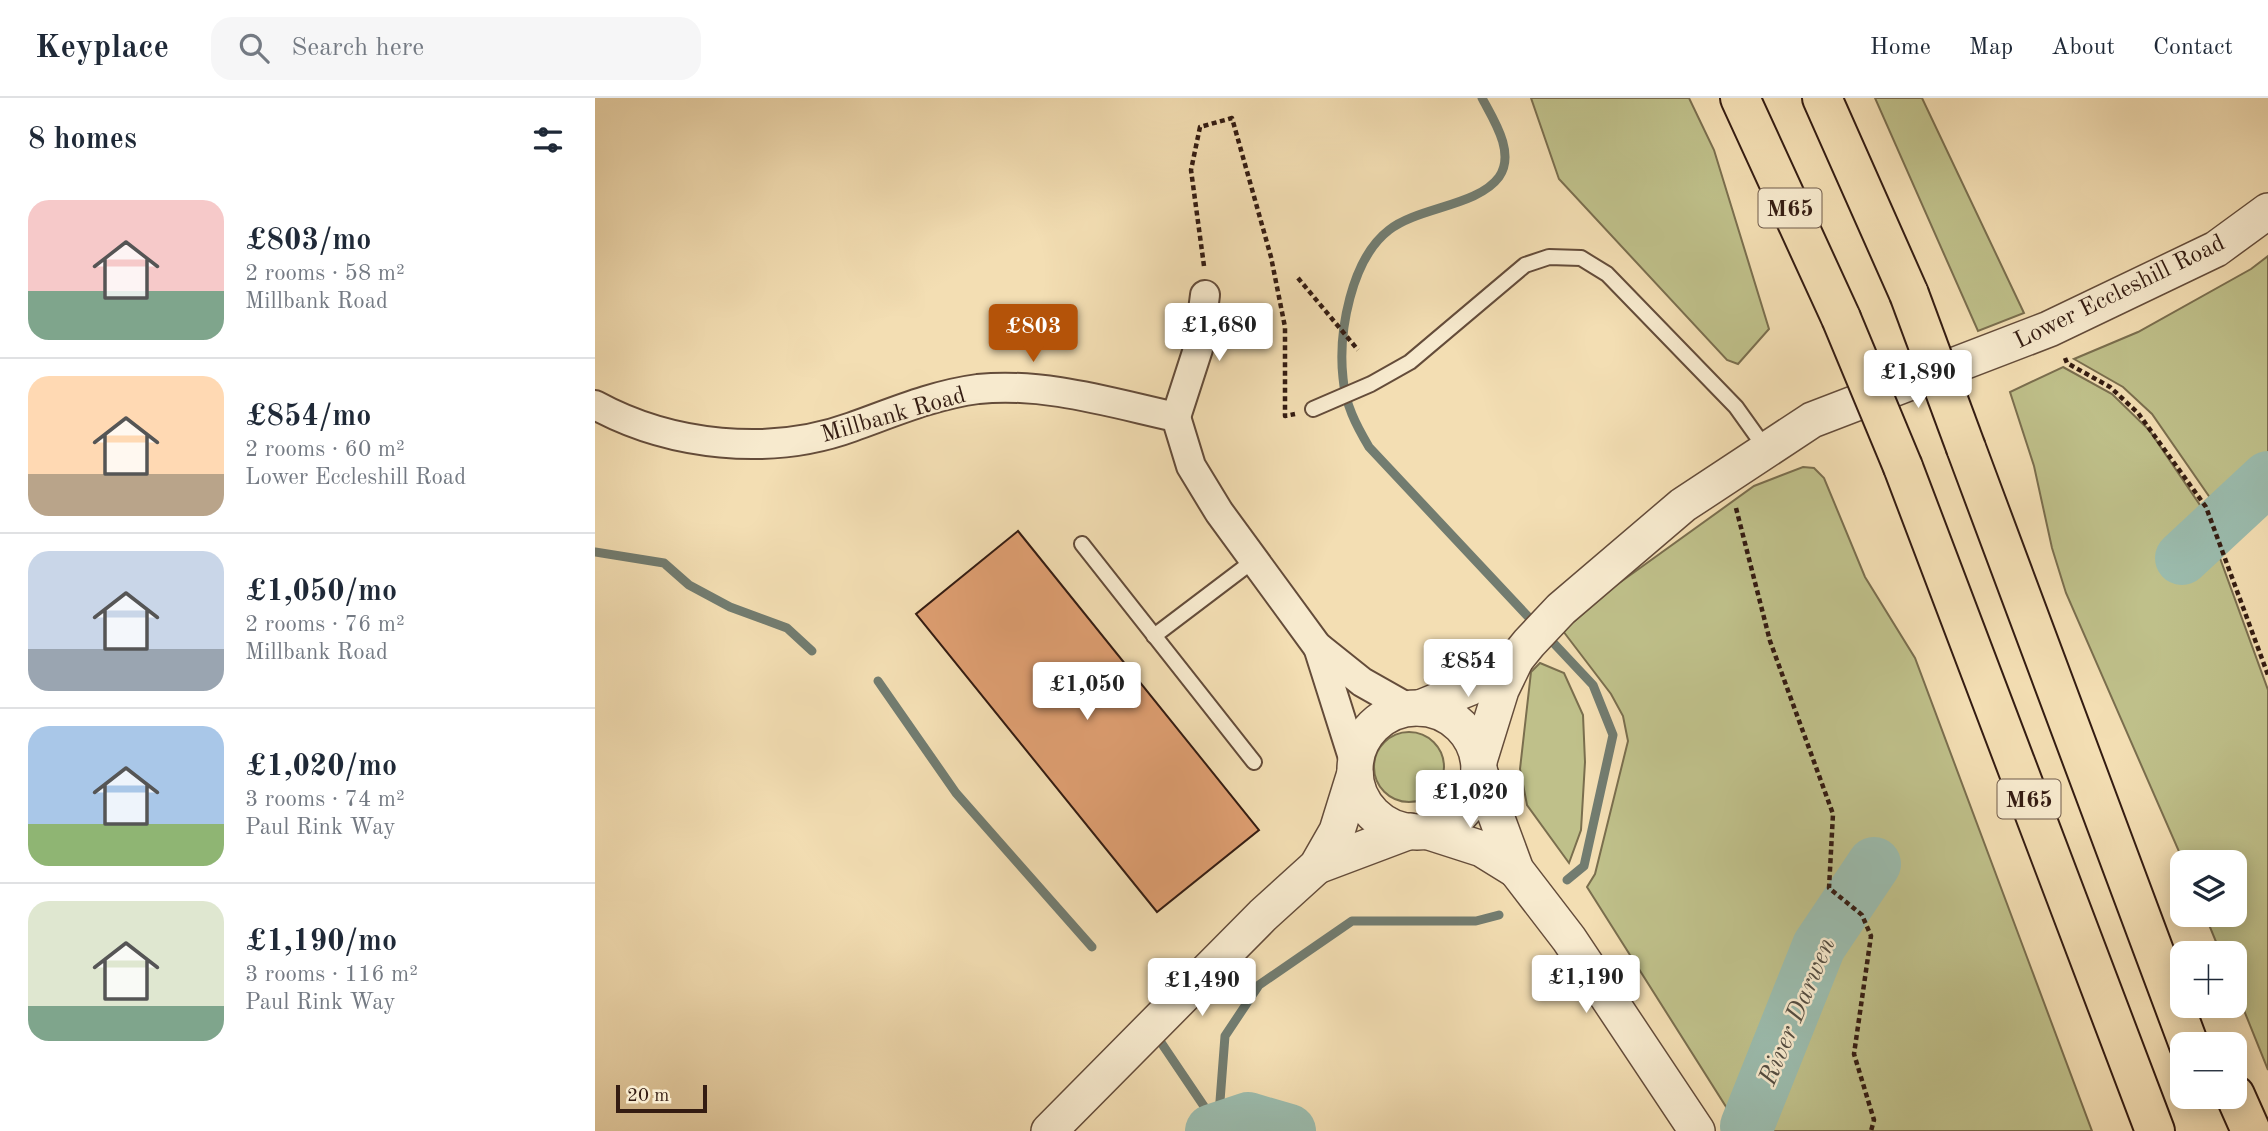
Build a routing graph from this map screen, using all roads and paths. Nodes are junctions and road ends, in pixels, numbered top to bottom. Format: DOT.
graph roads {
  1 [pos="1740,98"];
  2 [pos="1822,98"];
  3 [pos="2268,211"];
  4 [pos="1299,278"];
  5 [pos="1205,295"];
  6 [pos="2049,329"];
  7 [pos="1358,350"];
  8 [pos="595,405"];
  9 [pos="1313,409"];
  10 [pos="1176,417"];
  11 [pos="1766,450"];
  12 [pos="1727,476"];
  13 [pos="1082,544"];
  14 [pos="1253,561"];
  15 [pos="1154,636"];
  16 [pos="1317,646"];
  17 [pos="1523,651"];
  18 [pos="2268,675"];
  19 [pos="1414,708"];
  20 [pos="1254,762"];
  21 [pos="1479,766"];
  22 [pos="1355,769"];
  23 [pos="2087,772"];
  24 [pos="1418,831"];
  25 [pos="1317,866"];
  26 [pos="1516,870"];
  27 [pos="2170,954"];
  28 [pos="2184,1032"];
  29 [pos="2213,1109"];
  30 [pos="2241,1109"];
  31 [pos="1049,1131"];
  32 [pos="1697,1131"];
  33 [pos="1871,1131"];
  34 [pos="2155,1131"];
  35 [pos="2221,1131"];
  36 [pos="2251,1131"];
  1 -- 34 [label="highway, M65, bridge"];
  2 -- 23 [label="highway, M65, bridge"];
  3 -- 6 [label="street, Lower Eccleshill Road"];
  4 -- 7 [label="path"];
  5 -- 9 [label="path"];
  5 -- 10 [label="street"];
  6 -- 11 [label="street, Lower Eccleshill Road"];
  6 -- 18 [label="path"];
  8 -- 10 [label="street, Millbank Road"];
  9 -- 11 [label="lane"];
  10 -- 14 [label="street"];
  11 -- 12 [label="street, Lower Eccleshill Road"];
  12 -- 17 [label="street, Lower Eccleshill Road"];
  12 -- 33 [label="path"];
  13 -- 15 [label="lane"];
  14 -- 15 [label="lane"];
  14 -- 16 [label="street"];
  15 -- 20 [label="lane"];
  16 -- 19 [label="street"];
  16 -- 22 [label="street"];
  17 -- 19 [label="street, Lower Eccleshill Road"];
  17 -- 21 [label="street, Lower Eccleshill Road"];
  19 -- 21 [label="street"];
  19 -- 22 [label="street"];
  21 -- 24 [label="street"];
  21 -- 26 [label="street"];
  22 -- 24 [label="street"];
  22 -- 25 [label="street"];
  23 -- 27 [label="highway, M65"];
  23 -- 28 [label="highway, M65"];
  24 -- 25 [label="street"];
  24 -- 26 [label="street"];
  25 -- 31 [label="street"];
  26 -- 32 [label="street"];
  29 -- 35 [label="highway"];
  30 -- 36 [label="highway"];
}
